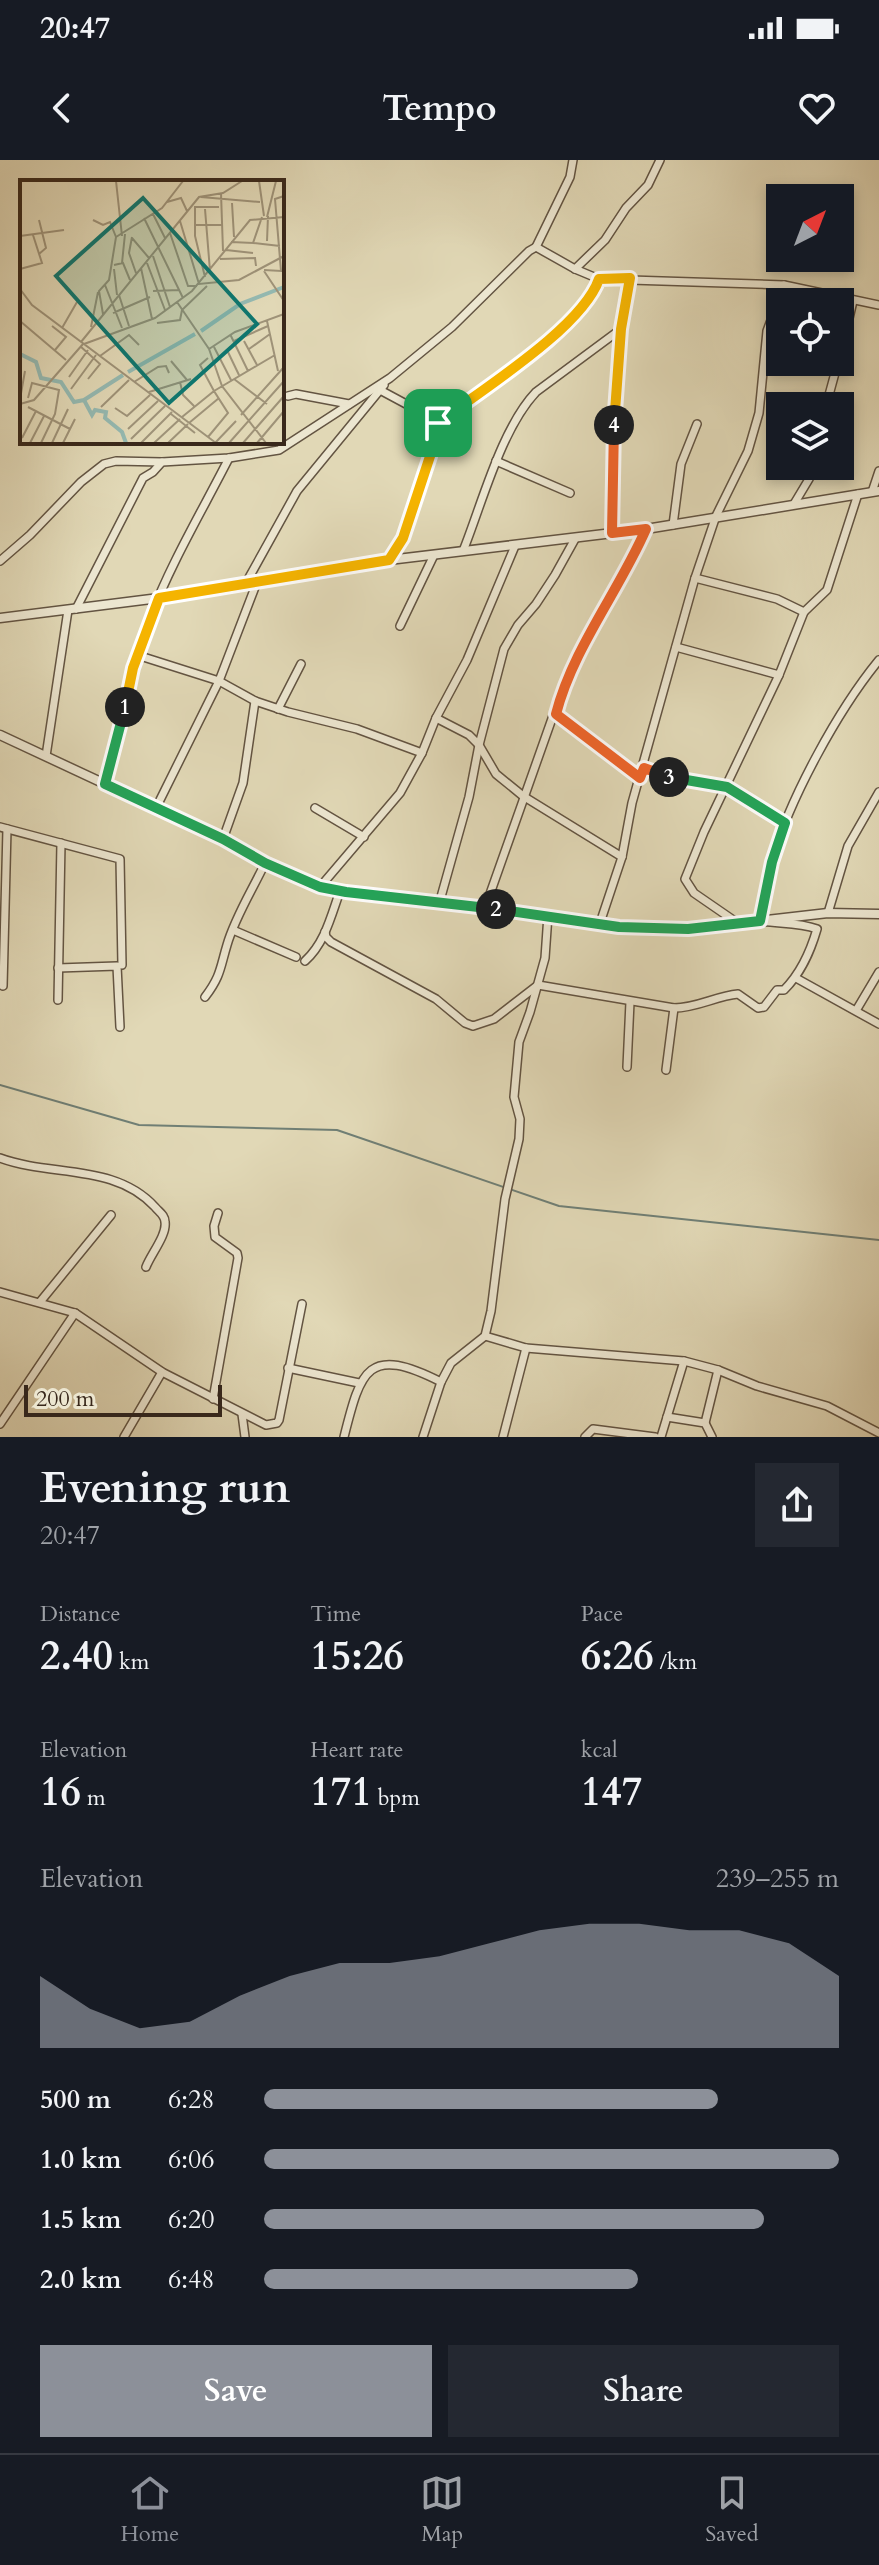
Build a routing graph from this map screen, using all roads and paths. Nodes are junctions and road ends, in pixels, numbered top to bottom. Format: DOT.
graph roads {
  1 [pos="573,160"];
  2 [pos="660,160"];
  3 [pos="536,247"];
  4 [pos="575,269"];
  5 [pos="630,278"];
  6 [pos="599,279"];
  7 [pos="784,285"];
  8 [pos="797,288"];
  9 [pos="854,301"];
  10 [pos="879,305"];
  11 [pos="621,329"];
  12 [pos="390,378"];
  13 [pos="380,390"];
  14 [pos="288,396"];
  15 [pos="349,404"];
  16 [pos="438,423"];
  17 [pos="697,424"];
  18 [pos="229,458"];
  19 [pos="496,461"];
  20 [pos="162,462"];
  21 [pos="879,471"];
  22 [pos="808,480"];
  23 [pos="875,491"];
  24 [pos="570,493"];
  25 [pos="858,494"];
  26 [pos="794,504"];
  27 [pos="716,516"];
  28 [pos="673,525"];
  29 [pos="646,529"];
  30 [pos="612,533"];
  31 [pos="575,539"];
  32 [pos="515,546"];
  33 [pos="463,551"];
  34 [pos="434,555"];
  35 [pos="389,560"];
  36 [pos="0,561"];
  37 [pos="695,578"];
  38 [pos="257,582"];
  39 [pos="246,583"];
  40 [pos="159,598"];
  41 [pos="72,609"];
  42 [pos="804,612"];
  43 [pos="0,618"];
  44 [pos="400,626"];
  45 [pos="676,647"];
  46 [pos="137,655"];
  47 [pos="879,660"];
  48 [pos="301,664"];
  49 [pos="779,675"];
  50 [pos="219,681"];
  51 [pos="255,701"];
  52 [pos="278,709"];
  53 [pos="556,714"];
  54 [pos="361,718"];
  55 [pos="436,718"];
  56 [pos="357,729"];
  57 [pos="0,735"];
  58 [pos="479,745"];
  59 [pos="422,753"];
  60 [pos="46,756"];
  61 [pos="644,768"];
  62 [pos="640,778"];
  63 [pos="105,784"];
  64 [pos="727,787"];
  65 [pos="879,792"];
  66 [pos="523,796"];
  67 [pos="156,808"];
  68 [pos="315,808"];
  69 [pos="785,823"];
  70 [pos="3,828"];
  71 [pos="364,837"];
  72 [pos="223,839"];
  73 [pos="61,843"];
  74 [pos="622,857"];
  75 [pos="265,863"];
  76 [pos="320,887"];
  77 [pos="340,891"];
  78 [pos="439,904"];
  79 [pos="485,908"];
  80 [pos="828,913"];
  81 [pos="879,913"];
  82 [pos="548,915"];
  83 [pos="760,921"];
  84 [pos="600,923"];
  85 [pos="739,924"];
  86 [pos="233,930"];
  87 [pos="325,932"];
  88 [pos="122,965"];
  89 [pos="58,968"];
  90 [pos="879,972"];
  91 [pos="796,978"];
  92 [pos="538,985"];
  93 [pos="3,986"];
  94 [pos="205,997"];
  95 [pos="58,1000"];
  96 [pos="630,1002"];
  97 [pos="674,1008"];
  98 [pos="857,1009"];
  99 [pos="879,1024"];
  100 [pos="120,1027"];
  101 [pos="627,1067"];
  102 [pos="666,1070"];
  103 [pos="0,1158"];
  104 [pos="218,1213"];
  105 [pos="111,1215"];
  106 [pos="146,1267"];
  107 [pos="0,1292"];
  108 [pos="40,1302"];
  109 [pos="302,1304"];
  110 [pos="75,1313"];
  111 [pos="485,1336"];
  112 [pos="526,1348"];
  113 [pos="684,1361"];
  114 [pos="288,1368"];
  115 [pos="718,1370"];
  116 [pos="162,1372"];
  117 [pos="441,1382"];
  118 [pos="359,1383"];
  119 [pos="213,1399"];
  120 [pos="242,1414"];
  121 [pos="667,1417"];
  122 [pos="705,1423"];
  123 [pos="0,1424"];
  124 [pos="879,1433"];
  125 [pos="126,1437"];
  126 [pos="245,1437"];
  127 [pos="344,1437"];
  128 [pos="423,1437"];
  129 [pos="503,1437"];
  130 [pos="585,1437"];
  131 [pos="658,1437"];
  132 [pos="712,1437"];
  1 -- 3 [label="street"];
  2 -- 4 [label="street"];
  3 -- 4 [label="street"];
  3 -- 12 [label="street"];
  4 -- 6 [label="street"];
  5 -- 6 [label="street"];
  5 -- 7 [label="street"];
  5 -- 11 [label="street"];
  6 -- 16 [label="street"];
  7 -- 8 [label="street"];
  7 -- 27 [label="street"];
  9 -- 10 [label="street"];
  11 -- 19 [label="street"];
  11 -- 30 [label="street"];
  12 -- 13 [label="street"];
  12 -- 15 [label="street"];
  13 -- 16 [label="street"];
  13 -- 39 [label="street"];
  14 -- 15 [label="street"];
  15 -- 18 [label="street"];
  16 -- 35 [label="street"];
  17 -- 28 [label="street"];
  18 -- 20 [label="street"];
  18 -- 40 [label="street"];
  19 -- 24 [label="street"];
  19 -- 33 [label="street"];
  20 -- 36 [label="street"];
  20 -- 41 [label="street"];
  21 -- 23 [label="street"];
  22 -- 26 [label="street"];
  23 -- 25 [label="street"];
  25 -- 26 [label="street"];
  25 -- 42 [label="street"];
  26 -- 27 [label="street"];
  27 -- 28 [label="street"];
  27 -- 37 [label="street"];
  28 -- 29 [label="street"];
  29 -- 30 [label="street"];
  29 -- 53 [label="street"];
  30 -- 31 [label="street"];
  31 -- 32 [label="street"];
  31 -- 58 [label="street"];
  32 -- 33 [label="street"];
  32 -- 55 [label="street"];
  33 -- 34 [label="street"];
  34 -- 35 [label="street"];
  34 -- 44 [label="street"];
  35 -- 38 [label="street"];
  37 -- 42 [label="street"];
  37 -- 45 [label="street"];
  38 -- 39 [label="street"];
  38 -- 50 [label="street"];
  39 -- 40 [label="street"];
  40 -- 41 [label="street"];
  40 -- 46 [label="street"];
  41 -- 43 [label="street"];
  41 -- 60 [label="street"];
  42 -- 49 [label="street"];
  45 -- 49 [label="street"];
  45 -- 61 [label="street"];
  46 -- 50 [label="street"];
  46 -- 63 [label="street"];
  47 -- 69 [label="street"];
  48 -- 52 [label="street"];
  49 -- 64 [label="street"];
  50 -- 51 [label="street"];
  50 -- 67 [label="street"];
  51 -- 52 [label="street"];
  51 -- 72 [label="street"];
  52 -- 56 [label="street"];
  53 -- 62 [label="street"];
  53 -- 66 [label="street"];
  54 -- 56 [label="street"];
  55 -- 58 [label="street"];
  55 -- 59 [label="street"];
  56 -- 59 [label="street"];
  57 -- 60 [label="street"];
  58 -- 66 [label="street"];
  58 -- 78 [label="street"];
  59 -- 71 [label="street"];
  60 -- 63 [label="street"];
  61 -- 62 [label="street"];
  61 -- 64 [label="street"];
  62 -- 74 [label="street"];
  63 -- 67 [label="street"];
  64 -- 69 [label="street"];
  64 -- 85 [label="street"];
  65 -- 80 [label="street"];
  66 -- 74 [label="street"];
  66 -- 79 [label="street"];
  67 -- 72 [label="street"];
  68 -- 71 [label="street"];
  69 -- 83 [label="street"];
  70 -- 73 [label="street"];
  70 -- 93 [label="street"];
  71 -- 76 [label="street"];
  72 -- 75 [label="street"];
  73 -- 88 [label="street"];
  73 -- 89 [label="street"];
  74 -- 84 [label="street"];
  75 -- 76 [label="street"];
  75 -- 86 [label="street"];
  76 -- 77 [label="street"];
  77 -- 78 [label="street"];
  77 -- 87 [label="street"];
  78 -- 79 [label="street"];
  79 -- 82 [label="street"];
  80 -- 81 [label="street"];
  80 -- 83 [label="street"];
  82 -- 84 [label="street"];
  82 -- 92 [label="street"];
  83 -- 85 [label="street"];
  83 -- 91 [label="street"];
  84 -- 85 [label="street"];
  86 -- 87 [label="street"];
  86 -- 94 [label="street"];
  87 -- 92 [label="street"];
  89 -- 95 [label="street"];
  89 -- 100 [label="street"];
  90 -- 98 [label="street"];
  91 -- 97 [label="street"];
  91 -- 98 [label="street"];
  92 -- 96 [label="street"];
  92 -- 111 [label="street"];
  96 -- 97 [label="street"];
  96 -- 101 [label="street"];
  97 -- 102 [label="street"];
  98 -- 99 [label="street"];
  103 -- 106 [label="street"];
  104 -- 119 [label="street"];
  105 -- 108 [label="street"];
  107 -- 108 [label="street"];
  108 -- 110 [label="street"];
  109 -- 114 [label="street"];
  110 -- 116 [label="street"];
  110 -- 123 [label="street"];
  111 -- 112 [label="street"];
  111 -- 117 [label="street"];
  112 -- 113 [label="street"];
  112 -- 129 [label="street"];
  113 -- 115 [label="street"];
  113 -- 121 [label="street"];
  114 -- 118 [label="street"];
  114 -- 120 [label="street"];
  115 -- 122 [label="street"];
  115 -- 124 [label="street"];
  116 -- 119 [label="street"];
  116 -- 125 [label="street"];
  117 -- 118 [label="street"];
  117 -- 128 [label="street"];
  118 -- 127 [label="street"];
  119 -- 120 [label="street"];
  120 -- 126 [label="street"];
  121 -- 122 [label="street"];
  121 -- 131 [label="street"];
  122 -- 132 [label="street"];
  130 -- 131 [label="street"];
}
